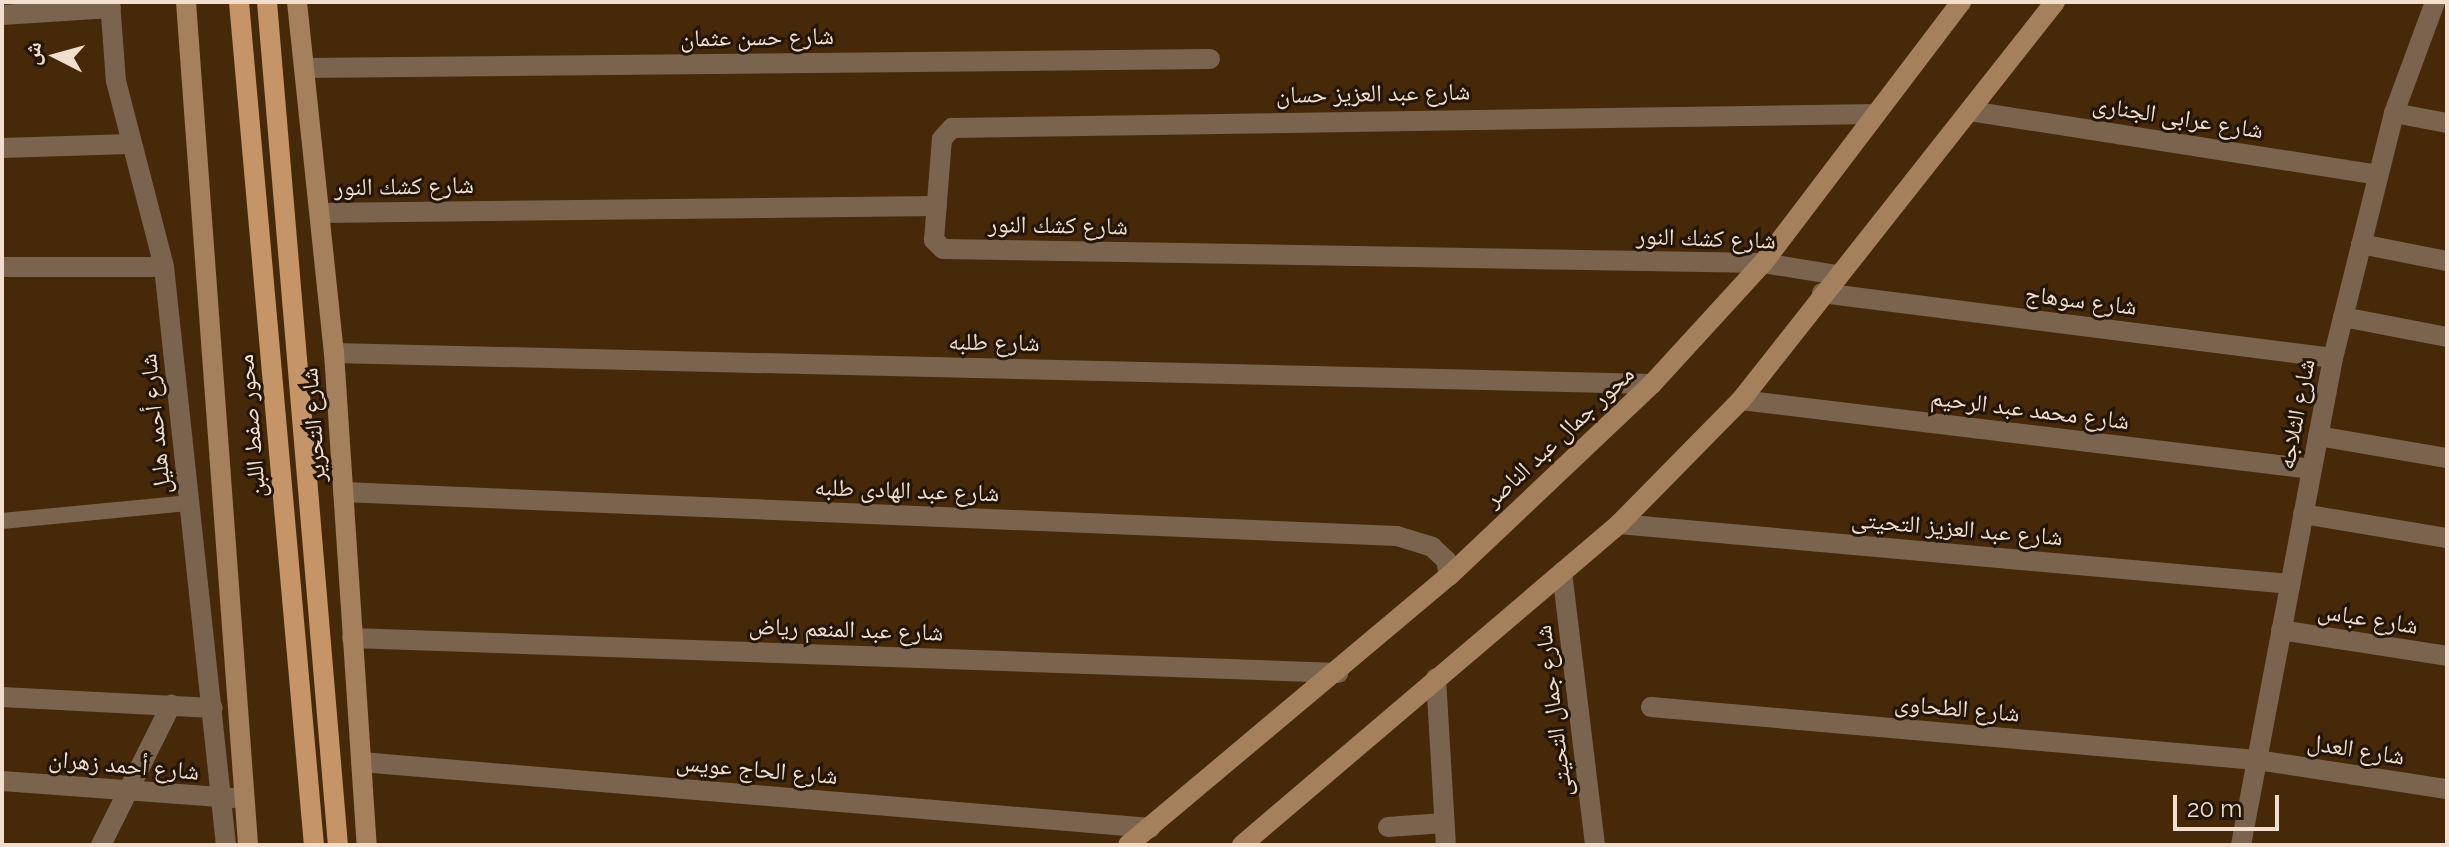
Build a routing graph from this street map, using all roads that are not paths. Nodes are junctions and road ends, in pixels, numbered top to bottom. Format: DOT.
graph roads {
  1 [pos="186,2"];
  2 [pos="239,2"];
  3 [pos="267,2"];
  4 [pos="297,2"];
  5 [pos="1961,2"];
  6 [pos="2055,2"];
  7 [pos="2435,2"];
  8 [pos="111,5"];
  9 [pos="2,15"];
  10 [pos="1210,59"];
  11 [pos="304,68"];
  12 [pos="1970,111"];
  13 [pos="2394,113"];
  14 [pos="1876,114"];
  15 [pos="2447,123"];
  16 [pos="130,144"];
  17 [pos="2,148"];
  18 [pos="2378,175"];
  19 [pos="937,206"];
  20 [pos="320,213"];
  21 [pos="2361,244"];
  22 [pos="2447,261"];
  23 [pos="1763,263"];
  24 [pos="2,267"];
  25 [pos="164,267"];
  26 [pos="1837,275"];
  27 [pos="1822,293"];
  28 [pos="2343,317"];
  29 [pos="2447,337"];
  30 [pos="334,353"];
  31 [pos="2333,358"];
  32 [pos="1652,384"];
  33 [pos="1741,400"];
  34 [pos="2318,436"];
  35 [pos="2447,458"];
  36 [pos="2312,469"];
  37 [pos="343,492"];
  38 [pos="190,503"];
  39 [pos="2303,514"];
  40 [pos="2,521"];
  41 [pos="1619,524"];
  42 [pos="2447,538"];
  43 [pos="1562,572"];
  44 [pos="1449,576"];
  45 [pos="2290,584"];
  46 [pos="2281,630"];
  47 [pos="352,638"];
  48 [pos="2447,656"];
  49 [pos="1338,673"];
  50 [pos="1436,678"];
  51 [pos="2,697"];
  52 [pos="171,705"];
  53 [pos="1651,707"];
  54 [pos="213,708"];
  55 [pos="2257,760"];
  56 [pos="361,762"];
  57 [pos="2,781"];
  58 [pos="2447,789"];
  59 [pos="128,791"];
  60 [pos="232,798"];
  61 [pos="1444,823"];
  62 [pos="1388,827"];
  63 [pos="1150,828"];
  64 [pos="101,845"];
  65 [pos="226,845"];
  66 [pos="248,845"];
  67 [pos="314,845"];
  68 [pos="338,845"];
  69 [pos="367,845"];
  70 [pos="1128,845"];
  71 [pos="1242,845"];
  72 [pos="1446,845"];
  73 [pos="1595,845"];
  74 [pos="2241,845"];
  1 -- 60 [label="street"];
  2 -- 67 [label="main road, محور صفط اللبن"];
  3 -- 68 [label="main road"];
  4 -- 11 [label="street, شارع التحرير"];
  5 -- 14 [label="street, محور جمال عبد الناصر"];
  6 -- 12 [label="street"];
  7 -- 13 [label="street, شارع الثلاجه"];
  8 -- 9 [label="street"];
  8 -- 16 [label="street, شارع أحمد هليل"];
  10 -- 11 [label="street, شارع حسن عثمان"];
  11 -- 20 [label="street, شارع التحرير"];
  12 -- 18 [label="street, شارع عرابى الجنارى"];
  12 -- 26 [label="street"];
  13 -- 15 [label="street"];
  13 -- 18 [label="street, شارع الثلاجه"];
  14 -- 19 [label="street, شارع عبد العزيز حسان"];
  14 -- 23 [label="street, محور جمال عبد الناصر"];
  16 -- 17 [label="street"];
  16 -- 25 [label="street, شارع أحمد هليل"];
  18 -- 21 [label="street, شارع الثلاجه"];
  19 -- 20 [label="street, شارع كشك النور"];
  19 -- 23 [label="street, شارع كشك النور"];
  20 -- 30 [label="street, شارع التحرير"];
  21 -- 22 [label="street"];
  21 -- 28 [label="street, شارع الثلاجه"];
  23 -- 26 [label="street, شارع كشك النور"];
  23 -- 32 [label="street, محور جمال عبد الناصر"];
  24 -- 25 [label="street"];
  25 -- 38 [label="street, شارع أحمد هليل"];
  26 -- 27 [label="street"];
  27 -- 31 [label="street, شارع سوهاج"];
  27 -- 33 [label="street"];
  28 -- 29 [label="street"];
  28 -- 31 [label="street, شارع الثلاجه"];
  30 -- 32 [label="street, شارع طلبه"];
  30 -- 37 [label="street, شارع التحرير"];
  31 -- 34 [label="street, شارع الثلاجه"];
  32 -- 44 [label="street, محور جمال عبد الناصر"];
  33 -- 36 [label="street, شارع محمد عبد الرحيم"];
  33 -- 41 [label="street"];
  34 -- 35 [label="street"];
  34 -- 36 [label="street, شارع الثلاجه"];
  36 -- 39 [label="street, شارع الثلاجه"];
  37 -- 44 [label="street, شارع عبد الهادى طلبه"];
  37 -- 47 [label="street, شارع التحرير"];
  38 -- 40 [label="lane"];
  38 -- 54 [label="street, شارع أحمد هليل"];
  39 -- 42 [label="street"];
  39 -- 45 [label="street, شارع الثلاجه"];
  41 -- 43 [label="street"];
  41 -- 45 [label="street, شارع عبد العزيز التحيتى"];
  43 -- 50 [label="street"];
  43 -- 73 [label="street, شارع جمال التحيتى"];
  44 -- 49 [label="street, محور جمال عبد الناصر"];
  45 -- 46 [label="street, شارع الثلاجه"];
  46 -- 48 [label="street, شارع عباس"];
  46 -- 55 [label="street, شارع الثلاجه"];
  47 -- 49 [label="street, شارع عبد المنعم رياض"];
  47 -- 56 [label="street, شارع التحرير"];
  49 -- 63 [label="street, محور جمال عبد الناصر"];
  50 -- 61 [label="street"];
  50 -- 71 [label="street"];
  51 -- 52 [label="street"];
  52 -- 54 [label="street"];
  52 -- 59 [label="street"];
  53 -- 55 [label="street, شارع الطحاوى"];
  54 -- 60 [label="street, شارع أحمد هليل"];
  55 -- 58 [label="street, شارع العدل"];
  55 -- 74 [label="street, شارع الثلاجه"];
  56 -- 63 [label="street, شارع الحاج عويس"];
  56 -- 69 [label="street, شارع التحرير"];
  57 -- 59 [label="street, شارع أحمد زهران"];
  59 -- 60 [label="street, شارع أحمد زهران"];
  59 -- 64 [label="street"];
  60 -- 65 [label="street, شارع أحمد هليل"];
  60 -- 66 [label="street"];
  61 -- 62 [label="street"];
  61 -- 72 [label="street"];
  63 -- 70 [label="street, محور جمال عبد الناصر"];
}
